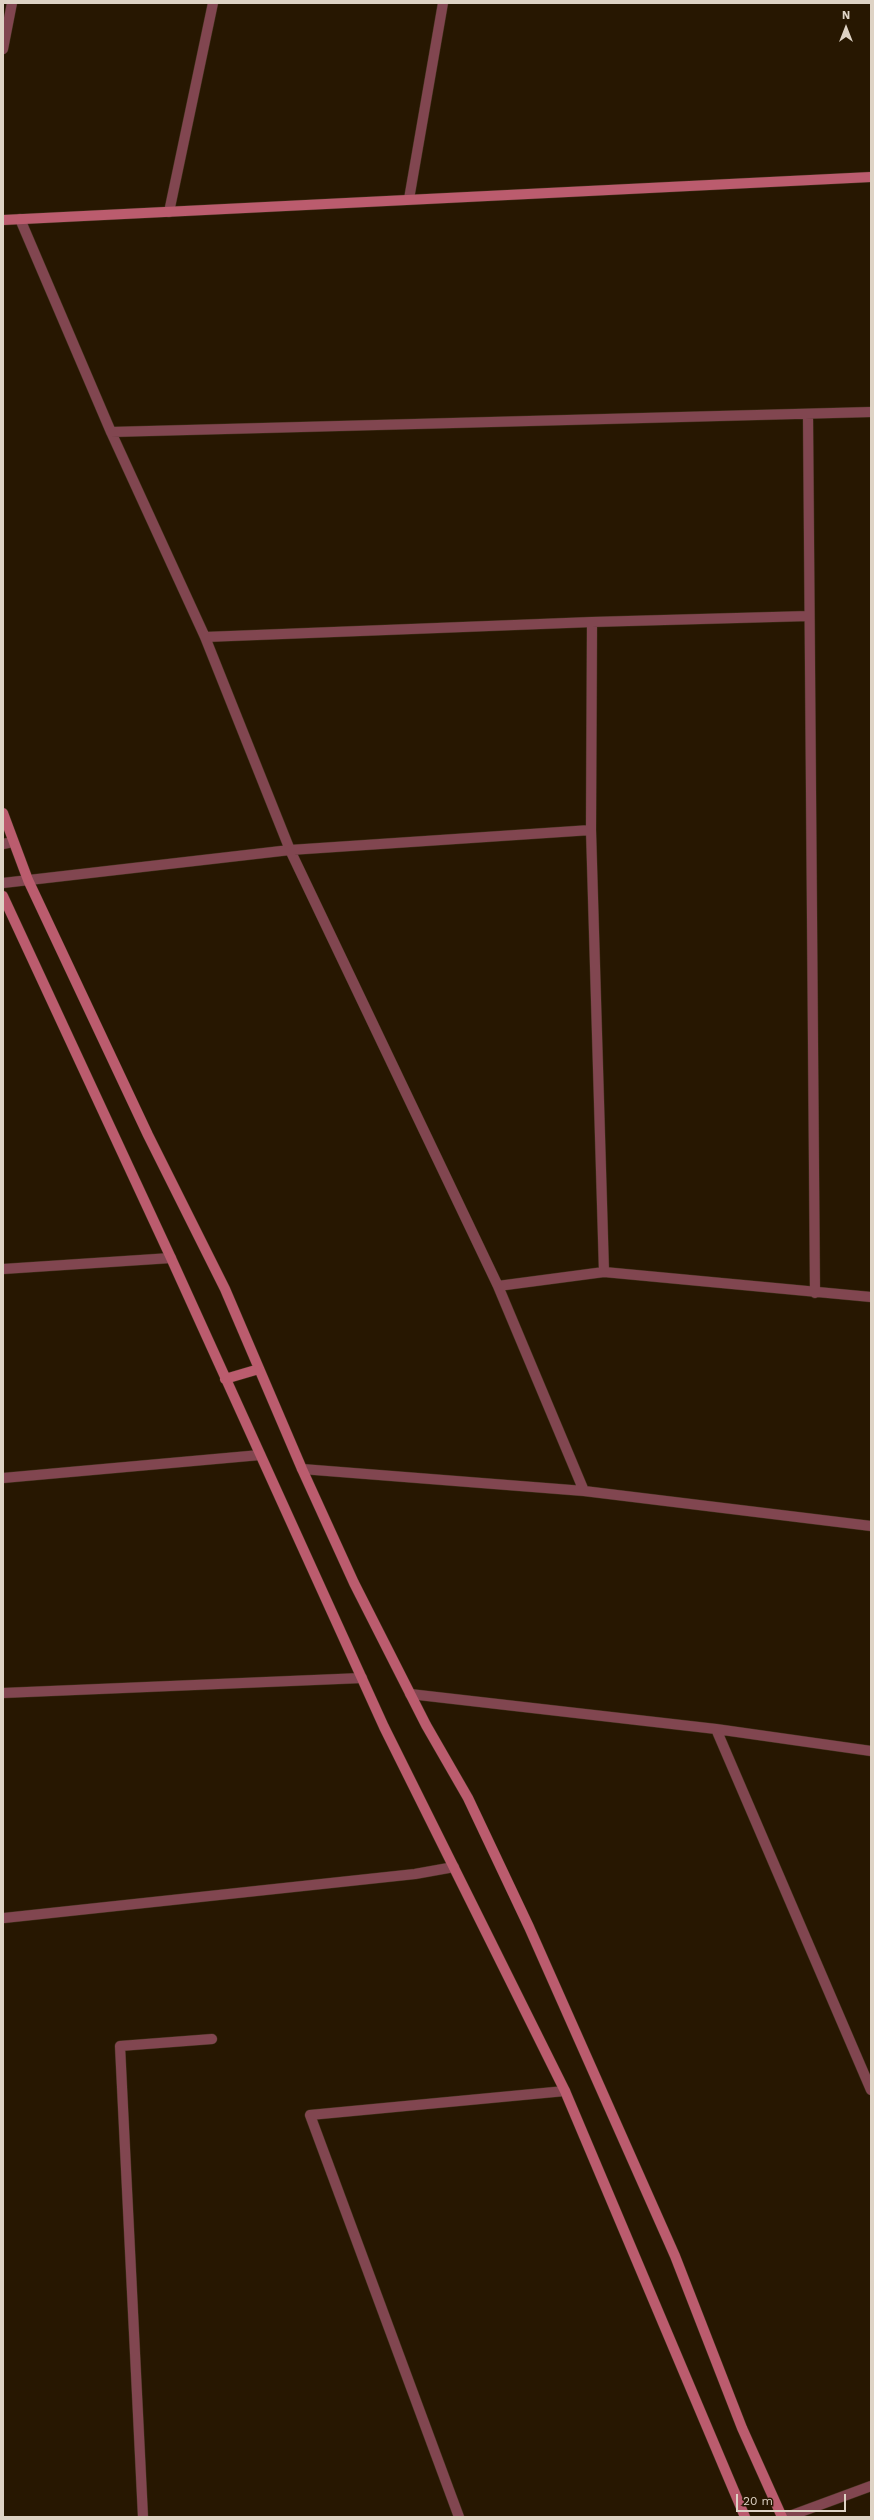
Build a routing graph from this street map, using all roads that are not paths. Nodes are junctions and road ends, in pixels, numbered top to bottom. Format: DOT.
graph roads {
  1 [pos="12,3"];
  2 [pos="213,3"];
  3 [pos="443,3"];
  4 [pos="3,49"];
  5 [pos="871,177"];
  6 [pos="409,199"];
  7 [pos="169,212"];
  8 [pos="3,220"];
  9 [pos="20,220"];
  10 [pos="871,412"];
  11 [pos="808,414"];
  12 [pos="111,432"];
  13 [pos="808,616"];
  14 [pos="592,622"];
  15 [pos="205,637"];
  16 [pos="3,813"];
  17 [pos="591,830"];
  18 [pos="8,843"];
  19 [pos="290,850"];
  20 [pos="28,880"];
  21 [pos="3,883"];
  22 [pos="3,896"];
  23 [pos="171,1258"];
  24 [pos="3,1269"];
  25 [pos="604,1272"];
  26 [pos="498,1286"];
  27 [pos="815,1293"];
  28 [pos="871,1297"];
  29 [pos="259,1369"];
  30 [pos="225,1379"];
  31 [pos="260,1455"];
  32 [pos="302,1469"];
  33 [pos="3,1478"];
  34 [pos="584,1491"];
  35 [pos="871,1526"];
  36 [pos="362,1678"];
  37 [pos="3,1693"];
  38 [pos="410,1694"];
  39 [pos="716,1729"];
  40 [pos="871,1751"];
  41 [pos="454,1867"];
  42 [pos="4,1918"];
  43 [pos="212,2040"];
  44 [pos="871,2090"];
  45 [pos="565,2091"];
  46 [pos="871,2486"];
  47 [pos="143,2517"];
  48 [pos="458,2517"];
  49 [pos="745,2517"];
  50 [pos="782,2517"];
  51 [pos="787,2517"];
  1 -- 4 [label="street"];
  2 -- 7 [label="street"];
  3 -- 6 [label="street"];
  5 -- 6 [label="street"];
  6 -- 7 [label="street"];
  7 -- 9 [label="street"];
  8 -- 9 [label="street"];
  9 -- 12 [label="street"];
  10 -- 11 [label="street"];
  11 -- 12 [label="street"];
  11 -- 13 [label="street"];
  12 -- 15 [label="street"];
  13 -- 14 [label="street"];
  13 -- 27 [label="street"];
  14 -- 15 [label="street"];
  14 -- 17 [label="street"];
  15 -- 19 [label="street"];
  16 -- 18 [label="street"];
  17 -- 19 [label="street"];
  17 -- 25 [label="street"];
  18 -- 20 [label="street"];
  19 -- 20 [label="street"];
  19 -- 26 [label="street"];
  20 -- 21 [label="street"];
  20 -- 29 [label="street"];
  22 -- 23 [label="street"];
  23 -- 24 [label="street"];
  23 -- 30 [label="street"];
  25 -- 26 [label="street"];
  25 -- 27 [label="street"];
  26 -- 34 [label="street"];
  27 -- 28 [label="street"];
  29 -- 30 [label="street"];
  29 -- 32 [label="street"];
  30 -- 31 [label="street"];
  31 -- 33 [label="street"];
  31 -- 36 [label="street"];
  32 -- 34 [label="street"];
  32 -- 38 [label="street"];
  34 -- 35 [label="street"];
  36 -- 37 [label="street"];
  36 -- 41 [label="street"];
  38 -- 39 [label="street"];
  38 -- 50 [label="street"];
  39 -- 40 [label="street"];
  39 -- 44 [label="street"];
  41 -- 42 [label="street"];
  41 -- 45 [label="street"];
  43 -- 47 [label="street"];
  45 -- 48 [label="street"];
  45 -- 49 [label="street"];
  46 -- 51 [label="street"];
}
